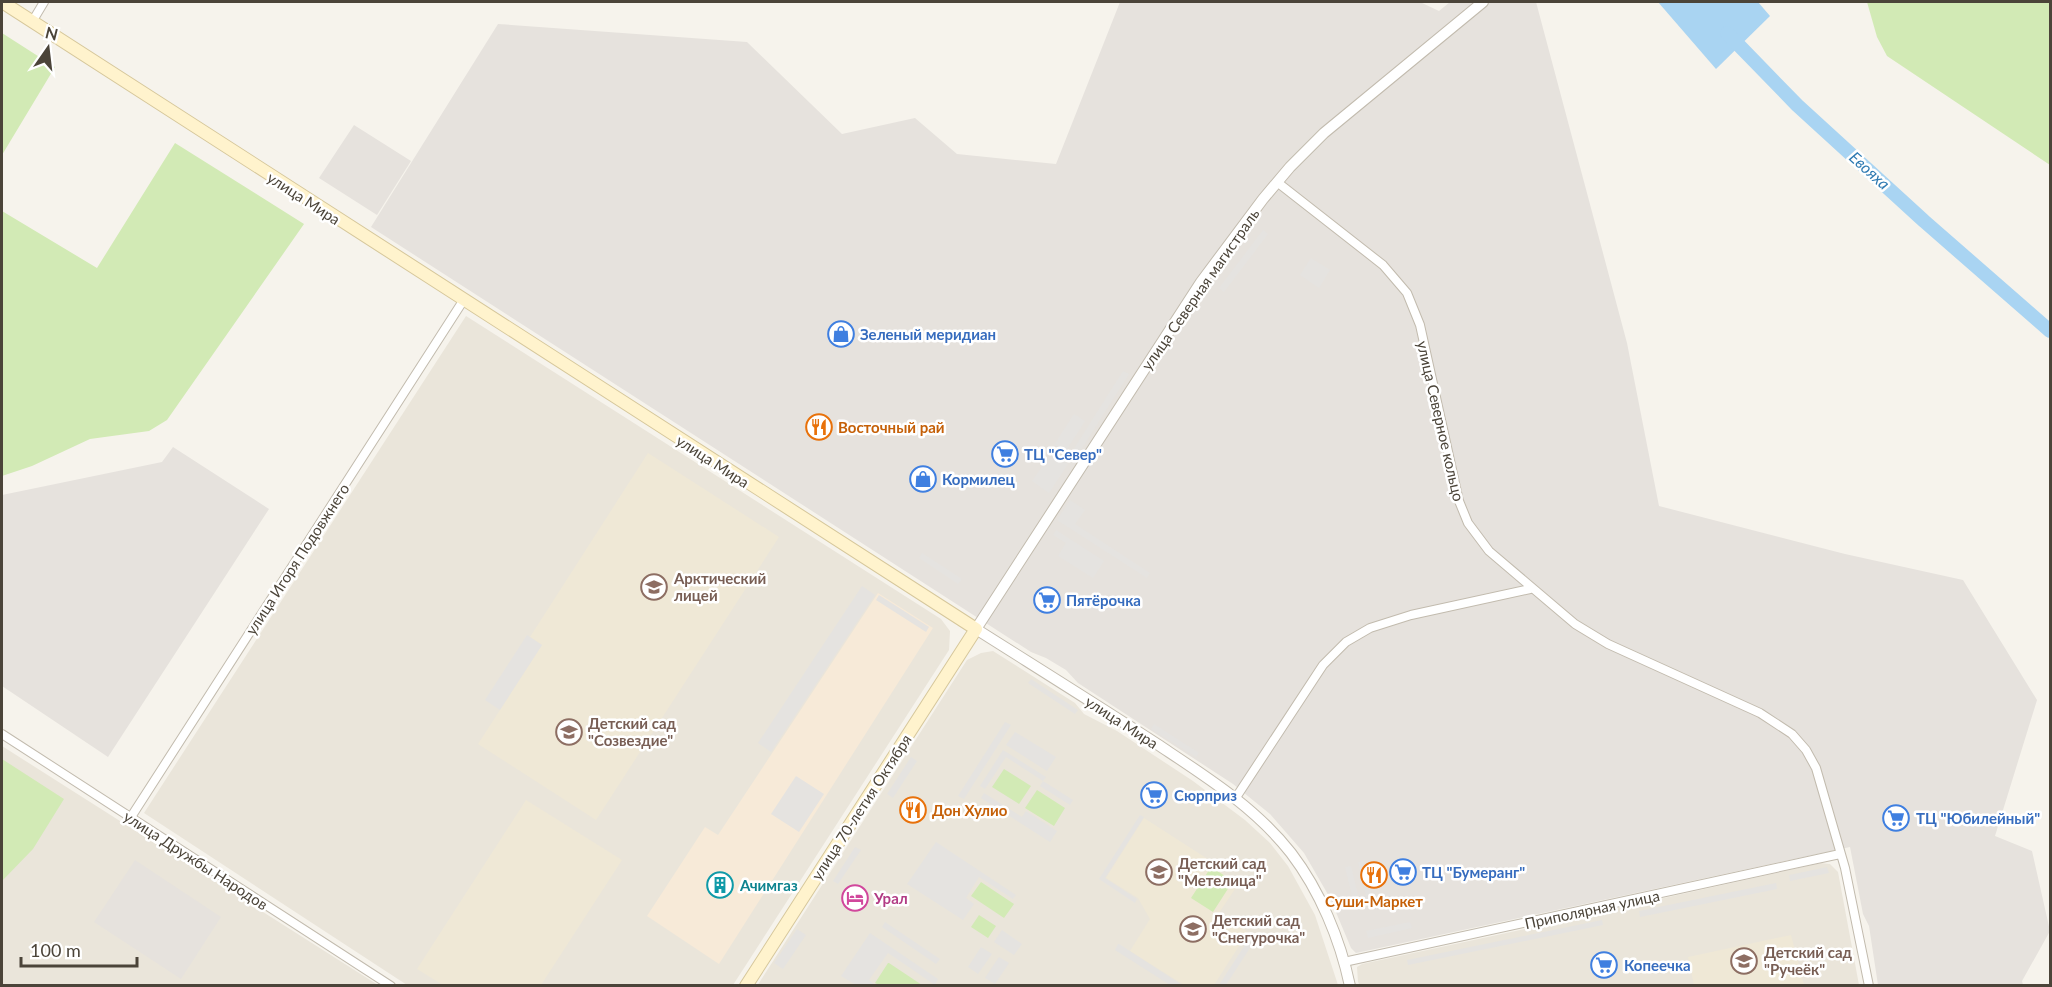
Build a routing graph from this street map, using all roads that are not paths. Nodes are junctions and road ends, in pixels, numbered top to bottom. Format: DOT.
graph roads {
  1 [pos="2,2"];
  2 [pos="44,2"];
  3 [pos="1483,2"];
  4 [pos="32,21"];
  5 [pos="1277,182"];
  6 [pos="463,301"];
  7 [pos="1530,589"];
  8 [pos="976,629"];
  9 [pos="2,734"];
  10 [pos="1235,798"];
  11 [pos="131,817"];
  12 [pos="1840,854"];
  13 [pos="1344,962"];
  14 [pos="391,986"];
  15 [pos="746,986"];
  16 [pos="1350,986"];
  17 [pos="1869,986"];
  1 -- 4 [label="main road, улица Мира"];
  2 -- 4 [label="street"];
  3 -- 5 [label="street, улица Северная магистраль"];
  4 -- 6 [label="main road, улица Мира"];
  5 -- 7 [label="street, улица Северное кольцо"];
  5 -- 8 [label="street, улица Северная магистраль"];
  6 -- 8 [label="main road, улица Мира"];
  6 -- 11 [label="street, улица Игоря Подовжнего"];
  7 -- 10 [label="street"];
  7 -- 12 [label="street, улица Северное кольцо"];
  8 -- 10 [label="street, улица Мира"];
  8 -- 15 [label="main road, улица 70-летия Октября"];
  9 -- 11 [label="street, улица Дружбы Народов"];
  10 -- 13 [label="street, улица Мира"];
  11 -- 14 [label="street, улица Дружбы Народов"];
  12 -- 13 [label="street, Приполярная улица"];
  12 -- 17 [label="street, улица Северное кольцо"];
  13 -- 16 [label="street, улица Мира"];
}
